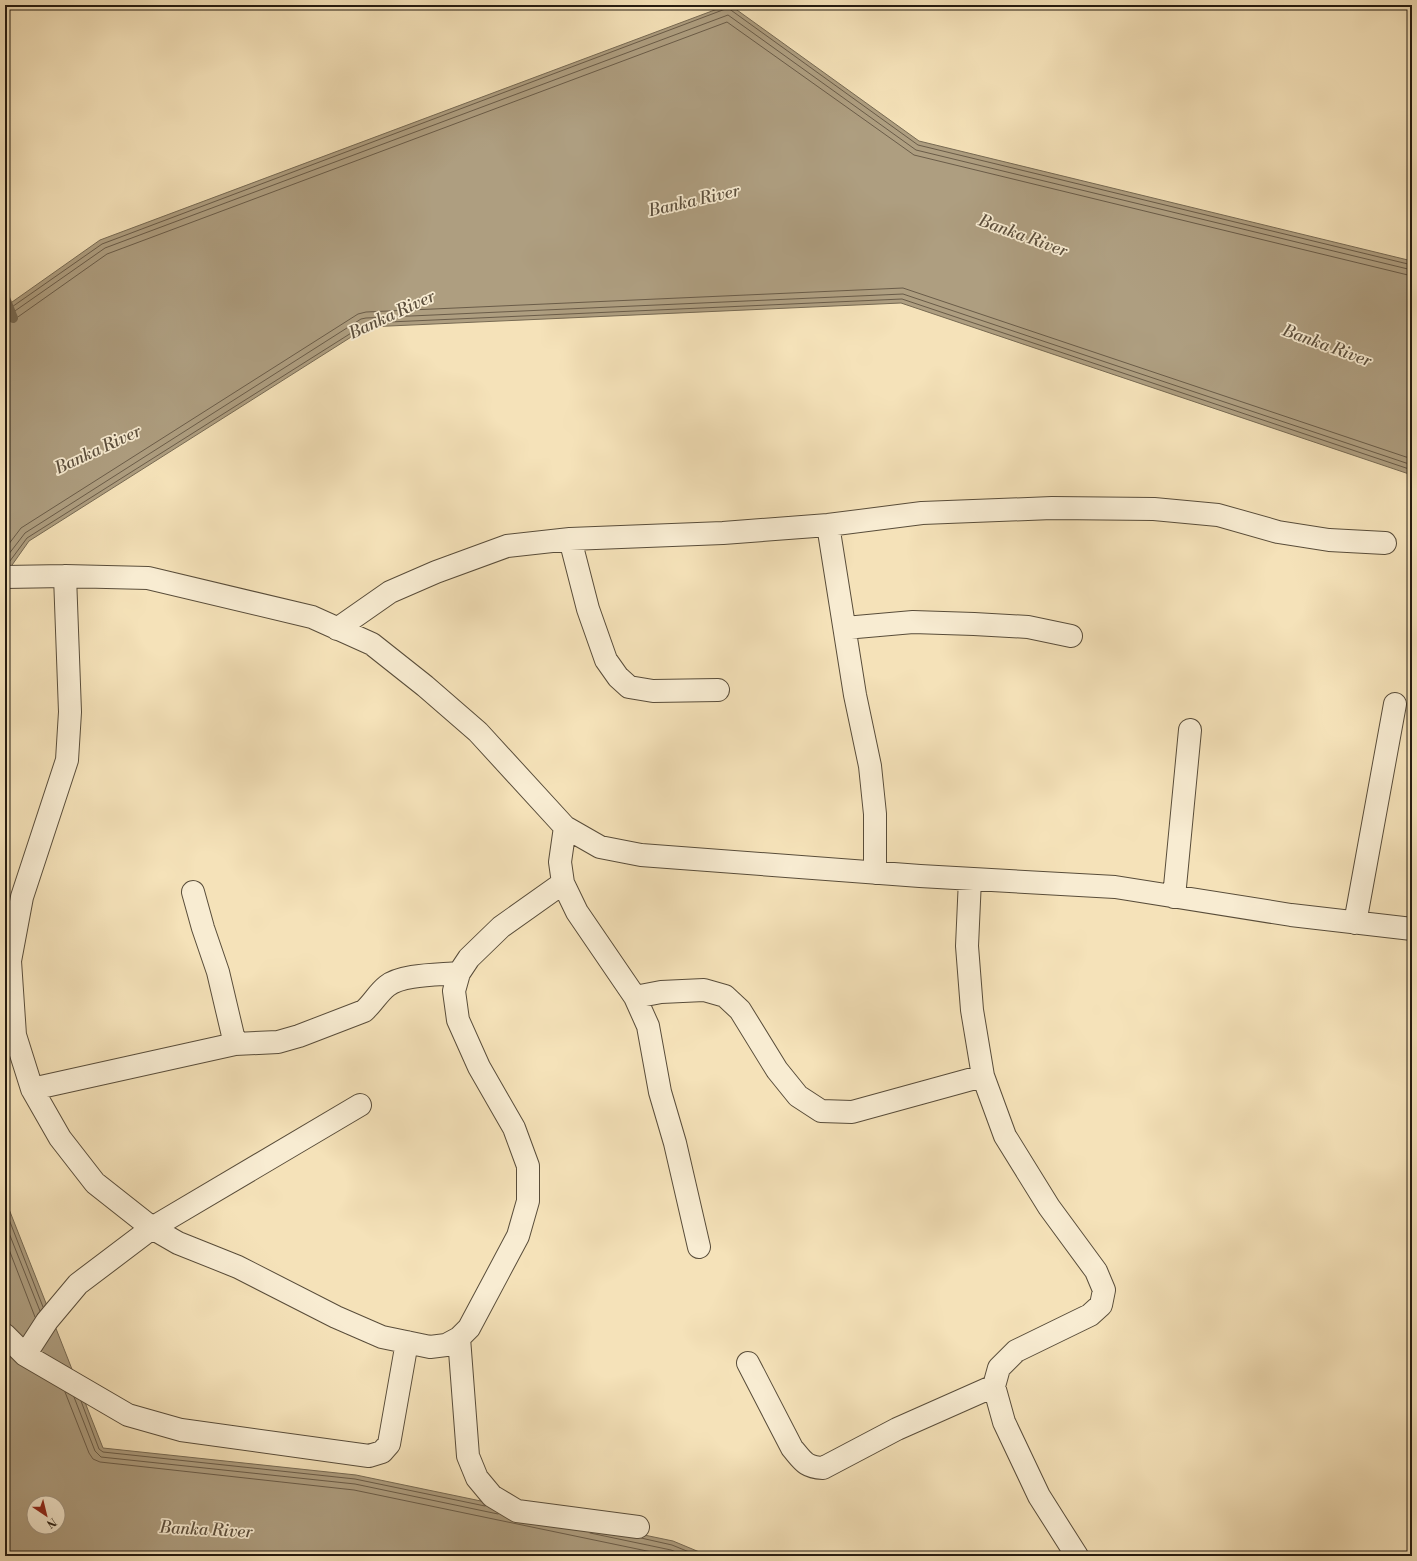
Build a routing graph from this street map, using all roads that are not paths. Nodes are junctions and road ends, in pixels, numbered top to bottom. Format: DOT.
graph roads {
  1 [pos="828,525"];
  2 [pos="570,539"];
  3 [pos="1385,543"];
  4 [pos="65,576"];
  5 [pos="5,577"];
  6 [pos="845,628"];
  7 [pos="337,629"];
  8 [pos="1070,636"];
  9 [pos="718,690"];
  10 [pos="1396,704"];
  11 [pos="1190,730"];
  12 [pos="565,827"];
  13 [pos="875,873"];
  14 [pos="970,879"];
  15 [pos="563,883"];
  16 [pos="193,892"];
  17 [pos="1174,896"];
  18 [pos="1355,923"];
  19 [pos="1412,929"];
  20 [pos="459,973"];
  21 [pos="635,997"];
  22 [pos="235,1044"];
  23 [pos="983,1076"];
  24 [pos="32,1089"];
  25 [pos="360,1105"];
  26 [pos="152,1228"];
  27 [pos="699,1247"];
  28 [pos="5,1335"];
  29 [pos="459,1338"];
  30 [pos="407,1342"];
  31 [pos="25,1355"];
  32 [pos="748,1364"];
  33 [pos="994,1386"];
  34 [pos="638,1527"];
  35 [pos="1077,1556"];
  1 -- 2 [label="street"];
  1 -- 3 [label="street"];
  1 -- 6 [label="street"];
  2 -- 7 [label="street"];
  2 -- 9 [label="street"];
  4 -- 5 [label="street"];
  4 -- 7 [label="street"];
  4 -- 24 [label="street"];
  6 -- 8 [label="street"];
  6 -- 13 [label="street"];
  7 -- 12 [label="street"];
  10 -- 18 [label="street"];
  11 -- 17 [label="street"];
  12 -- 13 [label="street"];
  12 -- 15 [label="street"];
  13 -- 14 [label="street"];
  14 -- 17 [label="street"];
  14 -- 23 [label="street"];
  15 -- 20 [label="street"];
  15 -- 21 [label="street"];
  16 -- 22 [label="street"];
  17 -- 18 [label="street"];
  18 -- 19 [label="street"];
  20 -- 22 [label="street"];
  20 -- 29 [label="street"];
  21 -- 23 [label="street"];
  21 -- 27 [label="street"];
  22 -- 24 [label="street"];
  23 -- 33 [label="street"];
  24 -- 26 [label="street"];
  25 -- 26 [label="street"];
  26 -- 30 [label="street"];
  26 -- 31 [label="street"];
  28 -- 31 [label="street"];
  29 -- 30 [label="street"];
  29 -- 34 [label="street"];
  30 -- 31 [label="street"];
  32 -- 33 [label="street"];
  33 -- 35 [label="street"];
}
